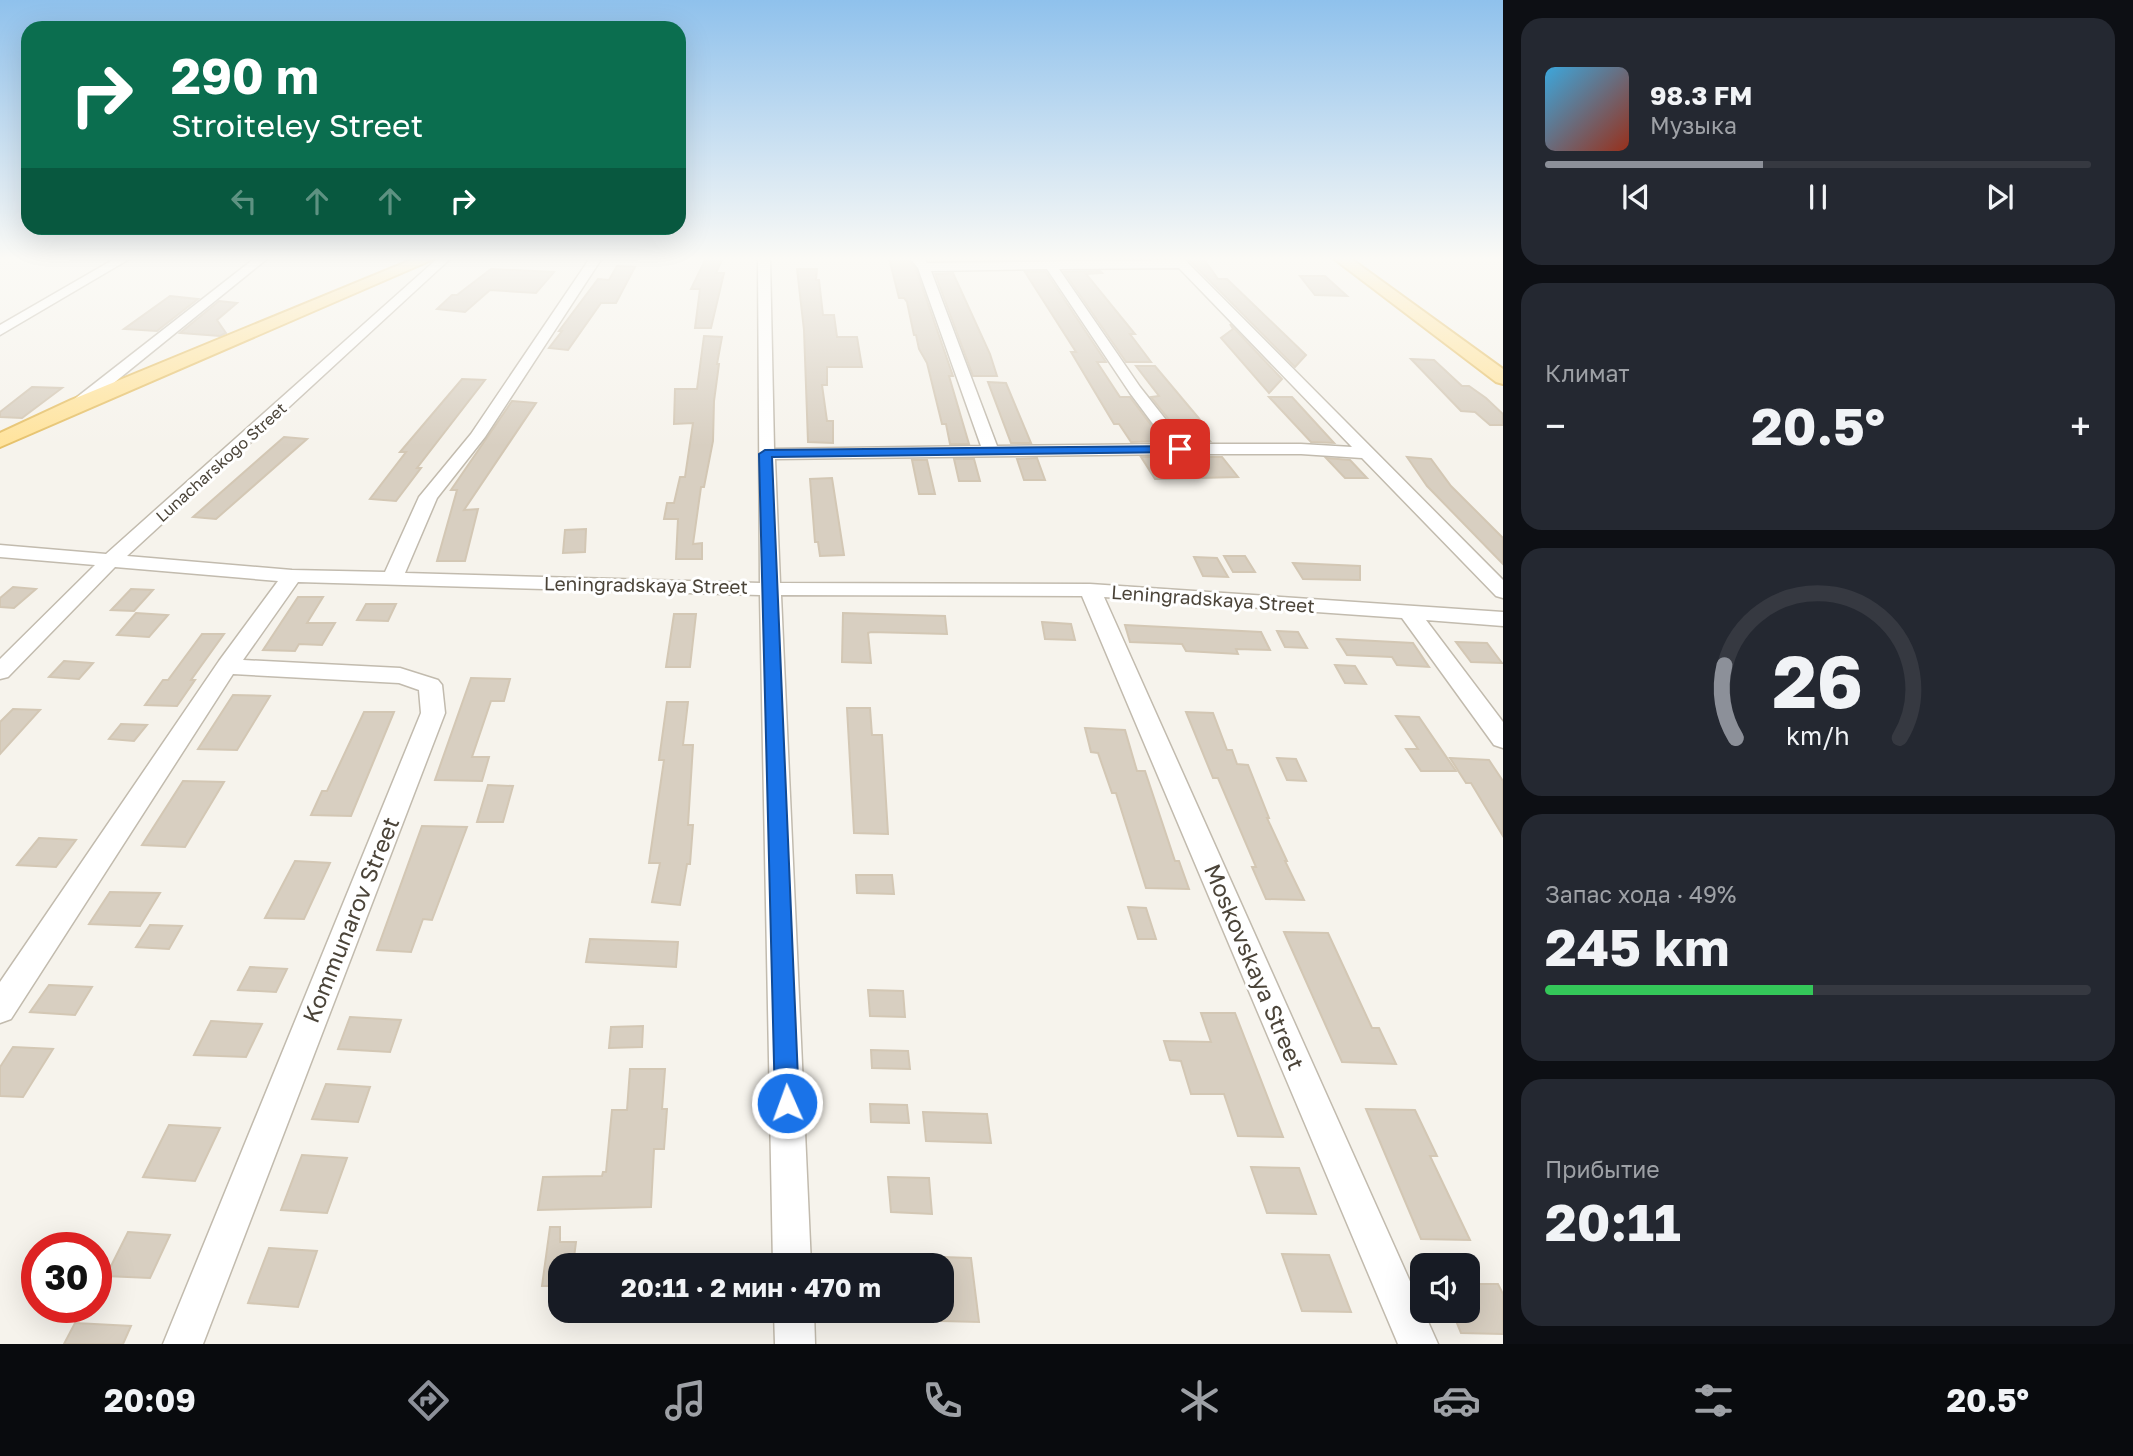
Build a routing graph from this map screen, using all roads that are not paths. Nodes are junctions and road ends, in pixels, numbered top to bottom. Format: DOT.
graph roads {
  1 [pos="18,321"];
  2 [pos="183,321"];
  3 [pos="278,321"];
  4 [pos="376,321"];
  5 [pos="554,321"];
  6 [pos="764,321"];
  7 [pos="942,321"];
  8 [pos="1088,321"];
  9 [pos="1237,321"];
  10 [pos="1426,321"];
  11 [pos="0,331"];
  12 [pos="1503,377"];
  13 [pos="78,404"];
  14 [pos="0,441"];
  15 [pos="1180,449"];
  16 [pos="991,452"];
  17 [pos="1367,453"];
  18 [pos="765,454"];
  19 [pos="0,551"];
  20 [pos="109,562"];
  21 [pos="292,576"];
  22 [pos="392,580"];
  23 [pos="770,589"];
  24 [pos="1090,590"];
  25 [pos="1503,592"];
  26 [pos="1410,614"];
  27 [pos="1503,619"];
  28 [pos="227,666"];
  29 [pos="0,672"];
  30 [pos="1503,739"];
  31 [pos="0,1009"];
  32 [pos="792,1253"];
  33 [pos="794,1323"];
  34 [pos="183,1344"];
  35 [pos="795,1344"];
  36 [pos="1418,1344"];
  1 -- 11 [label="street"];
  2 -- 13 [label="street"];
  3 -- 13 [label="main road"];
  4 -- 20 [label="street, Lunacharskogo Street"];
  5 -- 22 [label="street"];
  6 -- 18 [label="street"];
  7 -- 16 [label="street"];
  8 -- 15 [label="street"];
  9 -- 17 [label="street"];
  10 -- 12 [label="main road"];
  13 -- 14 [label="main road"];
  15 -- 16 [label="street"];
  15 -- 17 [label="street"];
  16 -- 18 [label="street"];
  17 -- 25 [label="street"];
  18 -- 23 [label="street"];
  19 -- 20 [label="street, Leningradskaya Street"];
  20 -- 21 [label="street, Leningradskaya Street"];
  20 -- 29 [label="street, Lunacharskogo Street"];
  21 -- 22 [label="street, Leningradskaya Street"];
  21 -- 28 [label="street"];
  22 -- 23 [label="street, Leningradskaya Street"];
  23 -- 24 [label="street, Leningradskaya Street"];
  23 -- 32 [label="street"];
  24 -- 26 [label="street, Leningradskaya Street"];
  24 -- 36 [label="street, Moskovskaya Street"];
  26 -- 27 [label="street, Leningradskaya Street"];
  26 -- 30 [label="street"];
  28 -- 31 [label="street"];
  28 -- 34 [label="street, Kommunarov Street"];
  33 -- 35 [label="street"];
}
